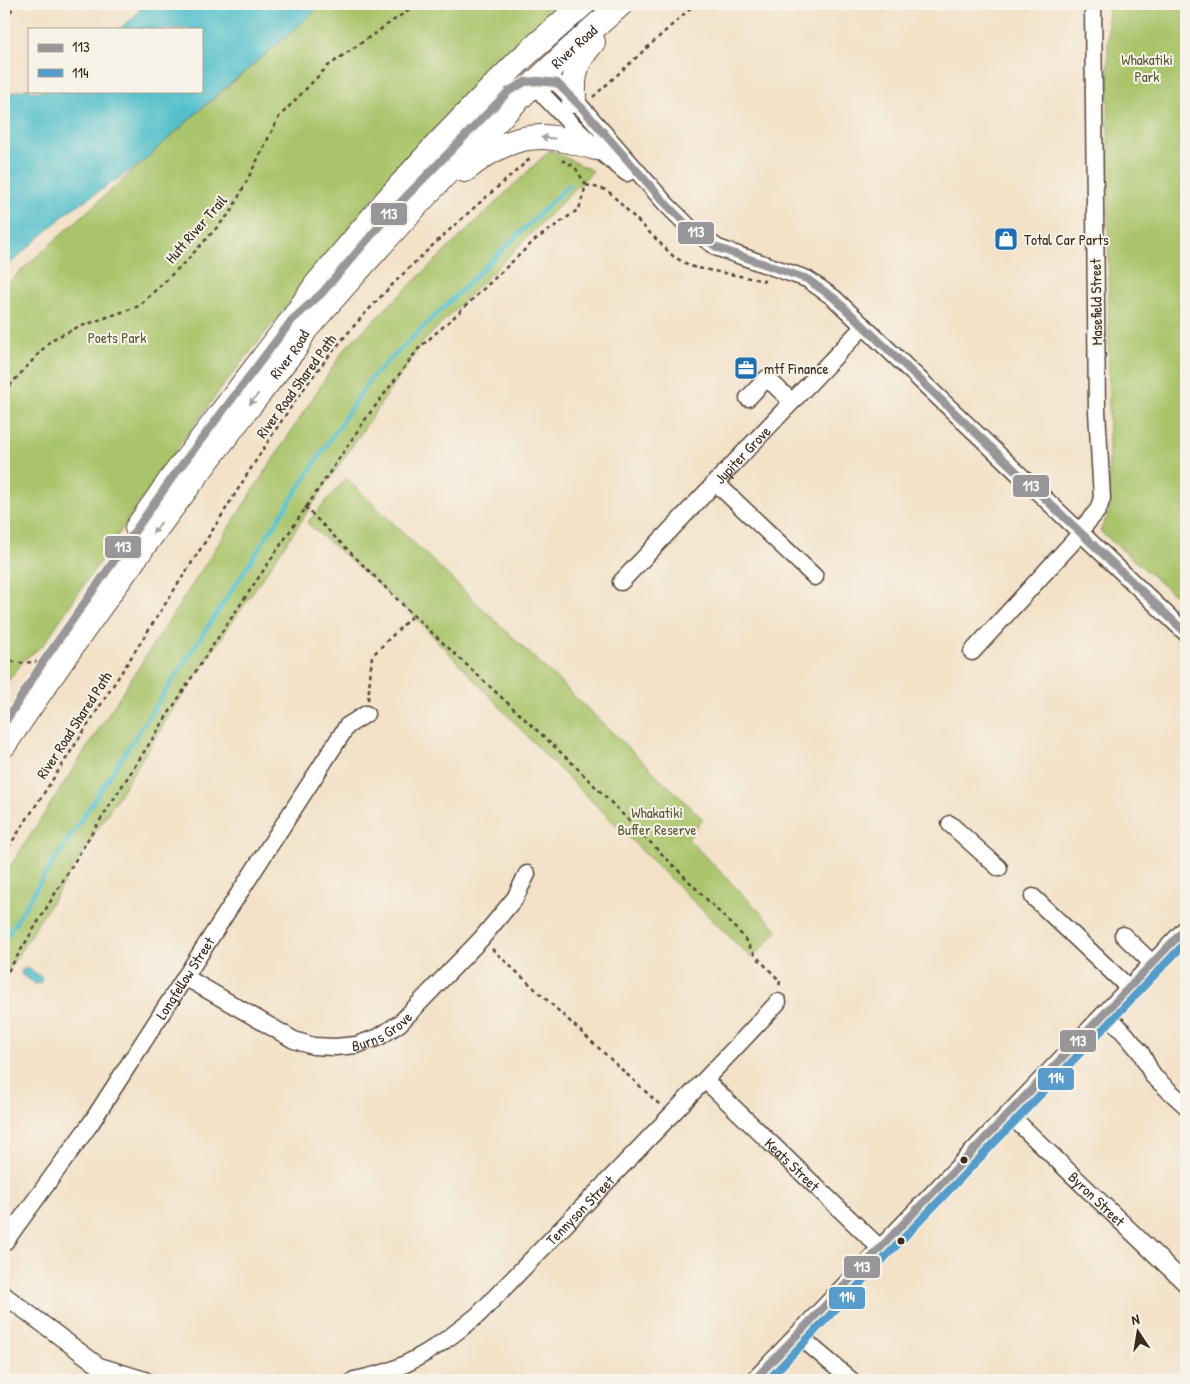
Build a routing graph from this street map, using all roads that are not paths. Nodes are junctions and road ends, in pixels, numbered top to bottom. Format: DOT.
graph roads {
  1 [pos="582,4"];
  2 [pos="604,4"];
  3 [pos="621,4"];
  4 [pos="635,4"];
  5 [pos="1093,4"];
  6 [pos="538,81"];
  7 [pos="578,105"];
  8 [pos="596,148"];
  9 [pos="666,204"];
  10 [pos="292,320"];
  11 [pos="864,326"];
  12 [pos="296,347"];
  13 [pos="748,398"];
  14 [pos="792,402"];
  15 [pos="715,482"];
  16 [pos="1080,533"];
  17 [pos="815,577"];
  18 [pos="621,582"];
  19 [pos="1186,632"];
  20 [pos="972,652"];
  21 [pos="366,714"];
  22 [pos="4,724"];
  23 [pos="4,745"];
  24 [pos="950,824"];
  25 [pos="999,868"];
  26 [pos="527,874"];
  27 [pos="1033,897"];
  28 [pos="1186,928"];
  29 [pos="1123,935"];
  30 [pos="1152,963"];
  31 [pos="185,977"];
  32 [pos="1129,988"];
  33 [pos="778,1002"];
  34 [pos="1106,1014"];
  35 [pos="706,1081"];
  36 [pos="1186,1106"];
  37 [pos="1009,1114"];
  38 [pos="4,1243"];
  39 [pos="880,1248"];
  40 [pos="1186,1284"];
  41 [pos="4,1295"];
  42 [pos="798,1335"];
  43 [pos="145,1380"];
  44 [pos="354,1380"];
  45 [pos="754,1380"];
  46 [pos="851,1380"];
  1 -- 10 [label="highway, River Road"];
  2 -- 6 [label="highway"];
  3 -- 6 [label="highway, River Road"];
  4 -- 7 [label="highway"];
  5 -- 16 [label="street, Masefield Street"];
  6 -- 7 [label="street"];
  6 -- 8 [label="street"];
  6 -- 10 [label="highway"];
  6 -- 12 [label="highway, River Road"];
  7 -- 9 [label="street"];
  8 -- 9 [label="street"];
  8 -- 12 [label="highway, one-way"];
  9 -- 11 [label="street"];
  10 -- 22 [label="highway, River Road"];
  11 -- 14 [label="street, Jupiter Grove"];
  11 -- 16 [label="street"];
  12 -- 23 [label="highway, River Road, one-way"];
  13 -- 14 [label="street"];
  14 -- 15 [label="street, Jupiter Grove"];
  15 -- 17 [label="street"];
  15 -- 18 [label="street, Jupiter Grove"];
  16 -- 19 [label="street"];
  16 -- 20 [label="street, Masefield Street"];
  21 -- 31 [label="street, Longfellow Street"];
  24 -- 25 [label="street"];
  26 -- 31 [label="street, Burns Grove"];
  27 -- 32 [label="street"];
  28 -- 30 [label="street"];
  29 -- 30 [label="street"];
  30 -- 32 [label="street"];
  31 -- 38 [label="street, Longfellow Street"];
  32 -- 34 [label="street"];
  33 -- 35 [label="street, Tennyson Street"];
  34 -- 36 [label="street"];
  34 -- 37 [label="street"];
  35 -- 39 [label="street, Keats Street"];
  35 -- 44 [label="street, Tennyson Street"];
  37 -- 39 [label="street"];
  37 -- 40 [label="street, Byron Street"];
  39 -- 42 [label="street"];
  41 -- 43 [label="street"];
  42 -- 45 [label="street"];
  42 -- 46 [label="street"];
}
